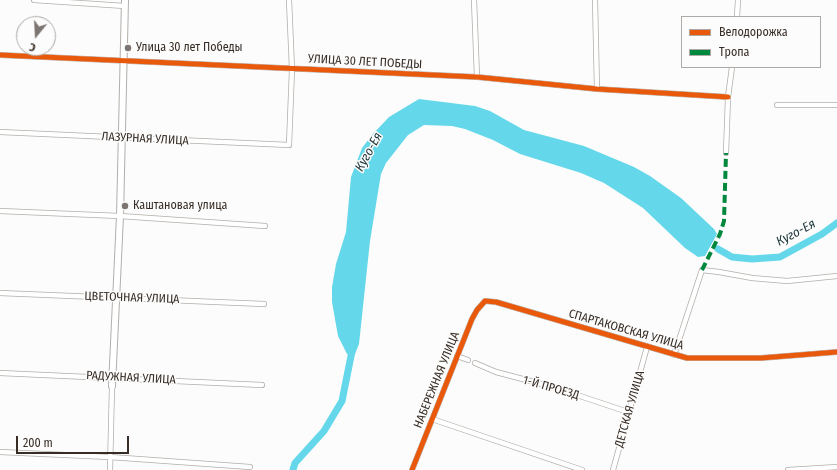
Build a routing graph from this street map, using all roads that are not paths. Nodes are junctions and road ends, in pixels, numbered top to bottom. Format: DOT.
graph roads {
  1 [pos="34,0"];
  2 [pos="289,0"];
  3 [pos="474,0"];
  4 [pos="595,0"];
  5 [pos="738,0"];
  6 [pos="125,3"];
  7 [pos="737,16"];
  8 [pos="0,55"];
  9 [pos="124,60"];
  10 [pos="292,68"];
  11 [pos="732,68"];
  12 [pos="477,78"];
  13 [pos="597,89"];
  14 [pos="728,97"];
  15 [pos="777,105"];
  16 [pos="837,105"];
  17 [pos="0,132"];
  18 [pos="122,137"];
  19 [pos="726,152"];
  20 [pos="0,211"];
  21 [pos="120,216"];
  22 [pos="265,226"];
  23 [pos="837,276"];
  24 [pos="0,293"];
  25 [pos="117,297"];
  26 [pos="485,301"];
  27 [pos="264,304"];
  28 [pos="647,347"];
  29 [pos="837,352"];
  30 [pos="674,355"];
  31 [pos="457,356"];
  32 [pos="468,360"];
  33 [pos="475,363"];
  34 [pos="0,373"];
  35 [pos="113,377"];
  36 [pos="262,385"];
  37 [pos="112,386"];
  38 [pos="628,412"];
  39 [pos="432,419"];
  40 [pos="0,452"];
  41 [pos="110,457"];
  42 [pos="250,467"];
  43 [pos="837,467"];
  44 [pos="110,470"];
  45 [pos="412,470"];
  46 [pos="582,470"];
  47 [pos="612,470"];
  48 [pos="788,470"];
  1 -- 6 [label="street"];
  2 -- 10 [label="street"];
  3 -- 12 [label="street"];
  4 -- 13 [label="street"];
  5 -- 7 [label="street"];
  6 -- 9 [label="street"];
  8 -- 9 [label="street, УЛИЦА 30 ЛЕТ ПОБЕДЫ"];
  9 -- 10 [label="street, УЛИЦА 30 ЛЕТ ПОБЕДЫ"];
  9 -- 18 [label="street"];
  10 -- 12 [label="street, УЛИЦА 30 ЛЕТ ПОБЕДЫ"];
  10 -- 18 [label="street, ЛАЗУРНАЯ УЛИЦА"];
  11 -- 14 [label="street"];
  12 -- 13 [label="street, УЛИЦА 30 ЛЕТ ПОБЕДЫ"];
  13 -- 14 [label="street, УЛИЦА 30 ЛЕТ ПОБЕДЫ"];
  14 -- 19 [label="street"];
  15 -- 16 [label="street"];
  17 -- 18 [label="street, ЛАЗУРНАЯ УЛИЦА"];
  18 -- 21 [label="street"];
  20 -- 21 [label="street"];
  21 -- 22 [label="street"];
  21 -- 25 [label="street"];
  23 -- 30 [label="street"];
  24 -- 25 [label="street, ЦВЕТОЧНАЯ УЛИЦА"];
  25 -- 27 [label="street, ЦВЕТОЧНАЯ УЛИЦА"];
  25 -- 35 [label="street"];
  26 -- 28 [label="street, СПАРТАКОВСКАЯ УЛИЦА"];
  26 -- 31 [label="street, НАБЕРЕЖНАЯ УЛИЦА"];
  28 -- 30 [label="street, СПАРТАКОВСКАЯ УЛИЦА"];
  28 -- 38 [label="street, ДЕТСКАЯ УЛИЦА"];
  29 -- 30 [label="street, СПАРТАКОВСКАЯ УЛИЦА"];
  31 -- 32 [label="street"];
  31 -- 39 [label="street, НАБЕРЕЖНАЯ УЛИЦА"];
  33 -- 38 [label="street, 1-Й ПРОЕЗД"];
  34 -- 35 [label="street, РАДУЖНАЯ УЛИЦА"];
  35 -- 36 [label="street, РАДУЖНАЯ УЛИЦА"];
  35 -- 37 [label="street"];
  37 -- 41 [label="street"];
  38 -- 47 [label="street, ДЕТСКАЯ УЛИЦА"];
  39 -- 45 [label="street, НАБЕРЕЖНАЯ УЛИЦА"];
  39 -- 46 [label="street"];
  40 -- 41 [label="street"];
  41 -- 42 [label="street"];
  41 -- 44 [label="street"];
  43 -- 48 [label="street"];
}
